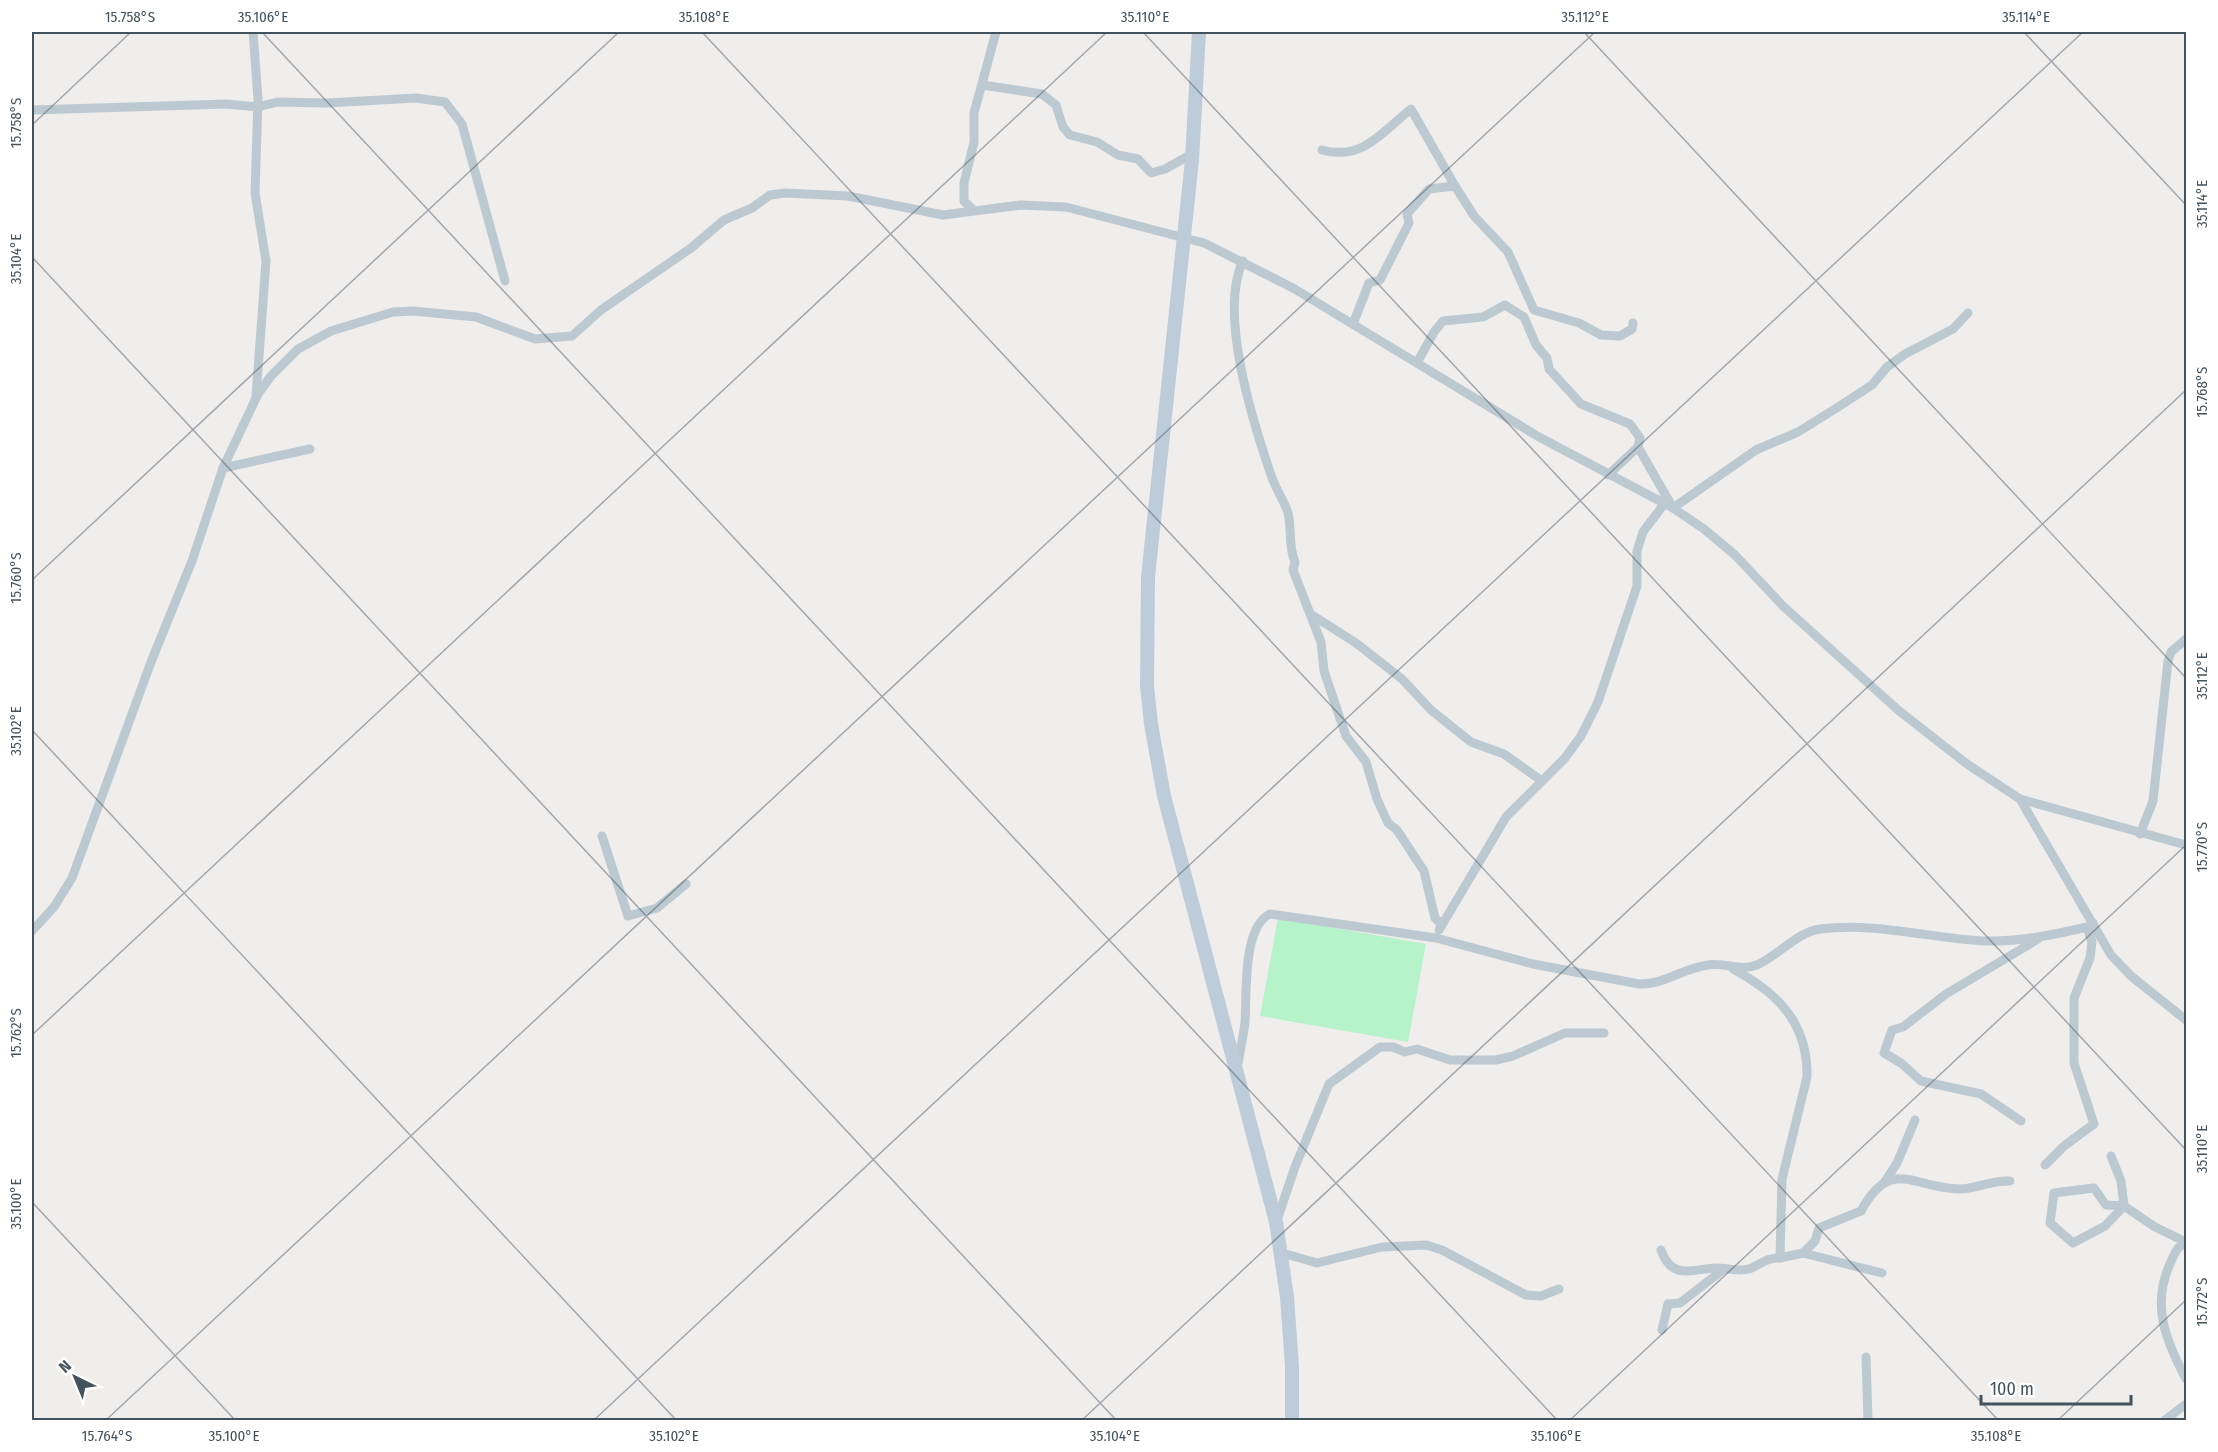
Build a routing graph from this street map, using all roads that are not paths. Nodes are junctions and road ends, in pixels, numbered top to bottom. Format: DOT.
graph roads {
  1 [pos="253,32"];
  2 [pos="996,32"];
  3 [pos="1199,32"];
  4 [pos="982,85"];
  5 [pos="258,107"];
  6 [pos="32,110"];
  7 [pos="1322,150"];
  8 [pos="1192,154"];
  9 [pos="1455,186"];
  10 [pos="974,210"];
  11 [pos="1184,236"];
  12 [pos="1243,261"];
  13 [pos="505,281"];
  14 [pos="1968,313"];
  15 [pos="1353,324"];
  16 [pos="1633,324"];
  17 [pos="1418,363"];
  18 [pos="256,399"];
  19 [pos="1638,447"];
  20 [pos="310,449"];
  21 [pos="223,468"];
  22 [pos="1608,475"];
  23 [pos="1664,504"];
  24 [pos="1673,508"];
  25 [pos="1312,615"];
  26 [pos="2187,639"];
  27 [pos="1542,781"];
  28 [pos="2020,799"];
  29 [pos="2140,834"];
  30 [pos="602,836"];
  31 [pos="2187,845"];
  32 [pos="686,884"];
  33 [pos="1441,924"];
  34 [pos="2090,925"];
  35 [pos="32,931"];
  36 [pos="1437,938"];
  37 [pos="2040,938"];
  38 [pos="1731,968"];
  39 [pos="2187,1020"];
  40 [pos="1604,1034"];
  41 [pos="1236,1070"];
  42 [pos="1915,1120"];
  43 [pos="2021,1121"];
  44 [pos="2111,1156"];
  45 [pos="2045,1165"];
  46 [pos="2010,1181"];
  47 [pos="1884,1183"];
  48 [pos="2124,1206"];
  49 [pos="1276,1222"];
  50 [pos="2187,1243"];
  51 [pos="1660,1250"];
  52 [pos="1279,1252"];
  53 [pos="1803,1253"];
  54 [pos="1780,1258"];
  55 [pos="1724,1269"];
  56 [pos="1882,1273"];
  57 [pos="1559,1289"];
  58 [pos="1662,1330"];
  59 [pos="1866,1357"];
  60 [pos="2187,1379"];
  61 [pos="2187,1404"];
  62 [pos="1292,1420"];
  63 [pos="1868,1420"];
  64 [pos="2165,1420"];
  1 -- 5 [label="street"];
  2 -- 4 [label="street"];
  3 -- 8 [label="main road"];
  4 -- 8 [label="street"];
  4 -- 10 [label="street"];
  5 -- 6 [label="street"];
  5 -- 13 [label="street"];
  5 -- 18 [label="street"];
  7 -- 9 [label="street"];
  8 -- 11 [label="main road"];
  9 -- 15 [label="street"];
  9 -- 16 [label="street"];
  10 -- 11 [label="street"];
  10 -- 18 [label="street"];
  11 -- 12 [label="street"];
  11 -- 41 [label="main road"];
  12 -- 15 [label="street"];
  12 -- 25 [label="street"];
  14 -- 24 [label="street"];
  15 -- 17 [label="street"];
  17 -- 19 [label="street"];
  17 -- 22 [label="street"];
  18 -- 21 [label="street"];
  19 -- 22 [label="street"];
  19 -- 24 [label="street"];
  20 -- 21 [label="street"];
  21 -- 35 [label="street"];
  22 -- 23 [label="street"];
  23 -- 24 [label="street"];
  23 -- 27 [label="street"];
  24 -- 28 [label="street"];
  25 -- 27 [label="street"];
  25 -- 33 [label="street"];
  26 -- 29 [label="street"];
  27 -- 33 [label="street"];
  28 -- 29 [label="street"];
  28 -- 34 [label="street"];
  29 -- 31 [label="street"];
  30 -- 32 [label="street"];
  33 -- 36 [label="street"];
  34 -- 37 [label="street"];
  34 -- 39 [label="street"];
  34 -- 45 [label="street"];
  36 -- 38 [label="street"];
  36 -- 41 [label="street"];
  37 -- 38 [label="street"];
  37 -- 43 [label="street"];
  38 -- 54 [label="street"];
  40 -- 49 [label="street"];
  41 -- 49 [label="main road"];
  42 -- 47 [label="street"];
  44 -- 48 [label="street"];
  46 -- 47 [label="street"];
  47 -- 53 [label="street"];
  48 -- 48 [label="street"];
  48 -- 50 [label="street"];
  49 -- 52 [label="main road"];
  50 -- 60 [label="street"];
  51 -- 55 [label="street"];
  52 -- 57 [label="street"];
  52 -- 62 [label="main road"];
  53 -- 54 [label="street"];
  53 -- 56 [label="street"];
  54 -- 55 [label="street"];
  55 -- 58 [label="street"];
  59 -- 63 [label="street"];
  61 -- 64 [label="street"];
}
